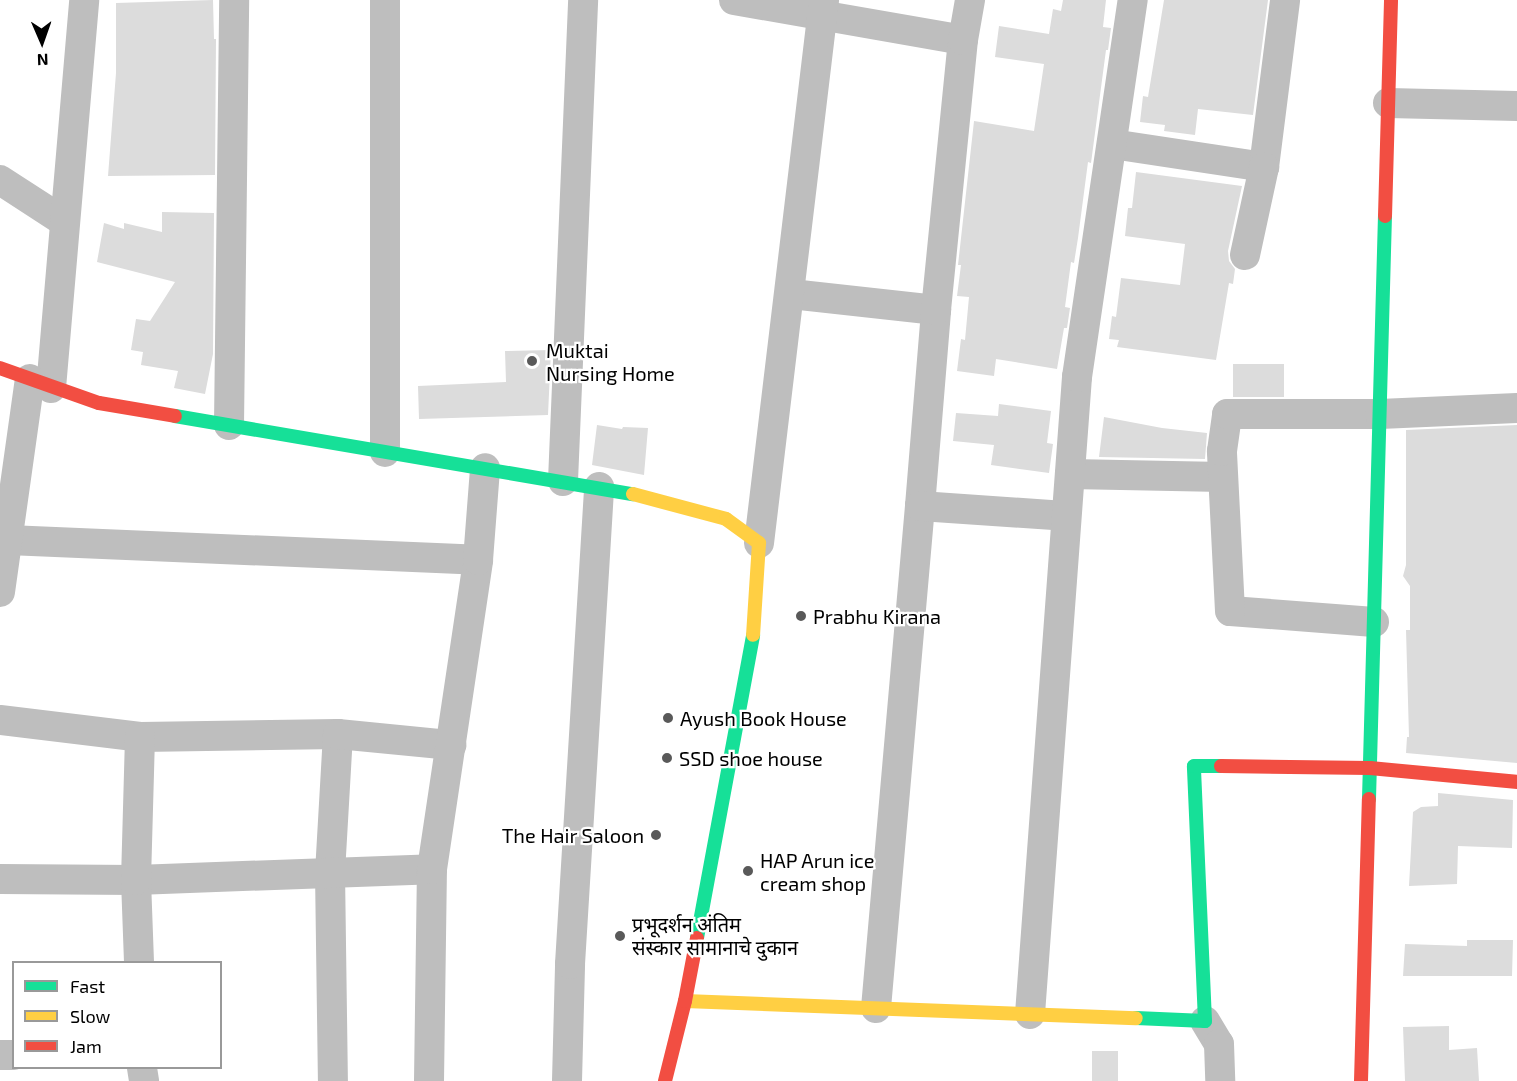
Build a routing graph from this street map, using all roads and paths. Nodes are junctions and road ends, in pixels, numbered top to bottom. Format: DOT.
graph roads {
  1 [pos="84,0"];
  2 [pos="234,0"];
  3 [pos="385,0"];
  4 [pos="583,0"];
  5 [pos="734,0"];
  6 [pos="970,0"];
  7 [pos="1133,0"];
  8 [pos="1285,0"];
  9 [pos="1391,0"];
  10 [pos="823,8"];
  11 [pos="963,40"];
  12 [pos="1388,103"];
  13 [pos="1517,106"];
  14 [pos="1112,144"];
  15 [pos="1264,167"];
  16 [pos="0,180"];
  17 [pos="65,222"];
  18 [pos="1245,255"];
  19 [pos="790,294"];
  20 [pos="936,310"];
  21 [pos="0,368"];
  22 [pos="41,383"];
  23 [pos="1517,408"];
  24 [pos="1380,414"];
  25 [pos="230,425"];
  26 [pos="385,452"];
  27 [pos="485,468"];
  28 [pos="1070,474"];
  29 [pos="1223,477"];
  30 [pos="563,482"];
  31 [pos="598,488"];
  32 [pos="920,506"];
  33 [pos="1065,516"];
  34 [pos="8,540"];
  35 [pos="759,543"];
  36 [pos="478,560"];
  37 [pos="0,592"];
  38 [pos="1374,622"];
  39 [pos="0,720"];
  40 [pos="338,734"];
  41 [pos="140,737"];
  42 [pos="451,745"];
  43 [pos="1370,768"];
  44 [pos="1517,782"];
  45 [pos="432,869"];
  46 [pos="330,872"];
  47 [pos="0,879"];
  48 [pos="136,880"];
  49 [pos="139,961"];
  50 [pos="685,1001"];
  51 [pos="876,1008"];
  52 [pos="1030,1014"];
  53 [pos="1205,1021"];
  54 [pos="333,1081"];
  55 [pos="429,1081"];
  56 [pos="567,1081"];
  57 [pos="665,1081"];
  58 [pos="1220,1081"];
  59 [pos="1361,1081"];
  1 -- 17 [label="street"];
  2 -- 25 [label="street"];
  3 -- 26 [label="street"];
  4 -- 30 [label="street"];
  5 -- 10 [label="street"];
  6 -- 11 [label="street"];
  7 -- 14 [label="street"];
  8 -- 15 [label="street"];
  9 -- 12 [label="street"];
  10 -- 11 [label="street"];
  10 -- 19 [label="street"];
  11 -- 20 [label="street"];
  12 -- 13 [label="street"];
  12 -- 24 [label="street"];
  14 -- 15 [label="street"];
  14 -- 28 [label="street"];
  15 -- 18 [label="street"];
  16 -- 17 [label="street"];
  17 -- 22 [label="street"];
  19 -- 20 [label="street"];
  19 -- 35 [label="street"];
  20 -- 32 [label="street"];
  21 -- 22 [label="street"];
  22 -- 25 [label="street"];
  22 -- 34 [label="street"];
  23 -- 24 [label="street"];
  24 -- 29 [label="street"];
  24 -- 38 [label="street"];
  25 -- 26 [label="street"];
  26 -- 27 [label="street"];
  27 -- 30 [label="street"];
  27 -- 36 [label="street"];
  28 -- 29 [label="street"];
  28 -- 33 [label="street"];
  29 -- 38 [label="street"];
  30 -- 31 [label="street"];
  31 -- 35 [label="street"];
  31 -- 56 [label="street"];
  32 -- 33 [label="street"];
  32 -- 51 [label="street"];
  33 -- 52 [label="street"];
  34 -- 36 [label="street"];
  34 -- 37 [label="street"];
  35 -- 50 [label="street"];
  36 -- 42 [label="street"];
  38 -- 43 [label="street"];
  39 -- 41 [label="street"];
  40 -- 41 [label="street"];
  40 -- 42 [label="street"];
  40 -- 46 [label="street"];
  41 -- 48 [label="street"];
  42 -- 45 [label="street"];
  43 -- 44 [label="street"];
  43 -- 53 [label="street"];
  43 -- 59 [label="street"];
  45 -- 46 [label="street"];
  45 -- 55 [label="street"];
  46 -- 48 [label="street"];
  46 -- 54 [label="street"];
  47 -- 48 [label="street"];
  48 -- 49 [label="street"];
  50 -- 51 [label="street"];
  50 -- 57 [label="street"];
  51 -- 52 [label="street"];
  52 -- 53 [label="street"];
  53 -- 58 [label="street"];
}
